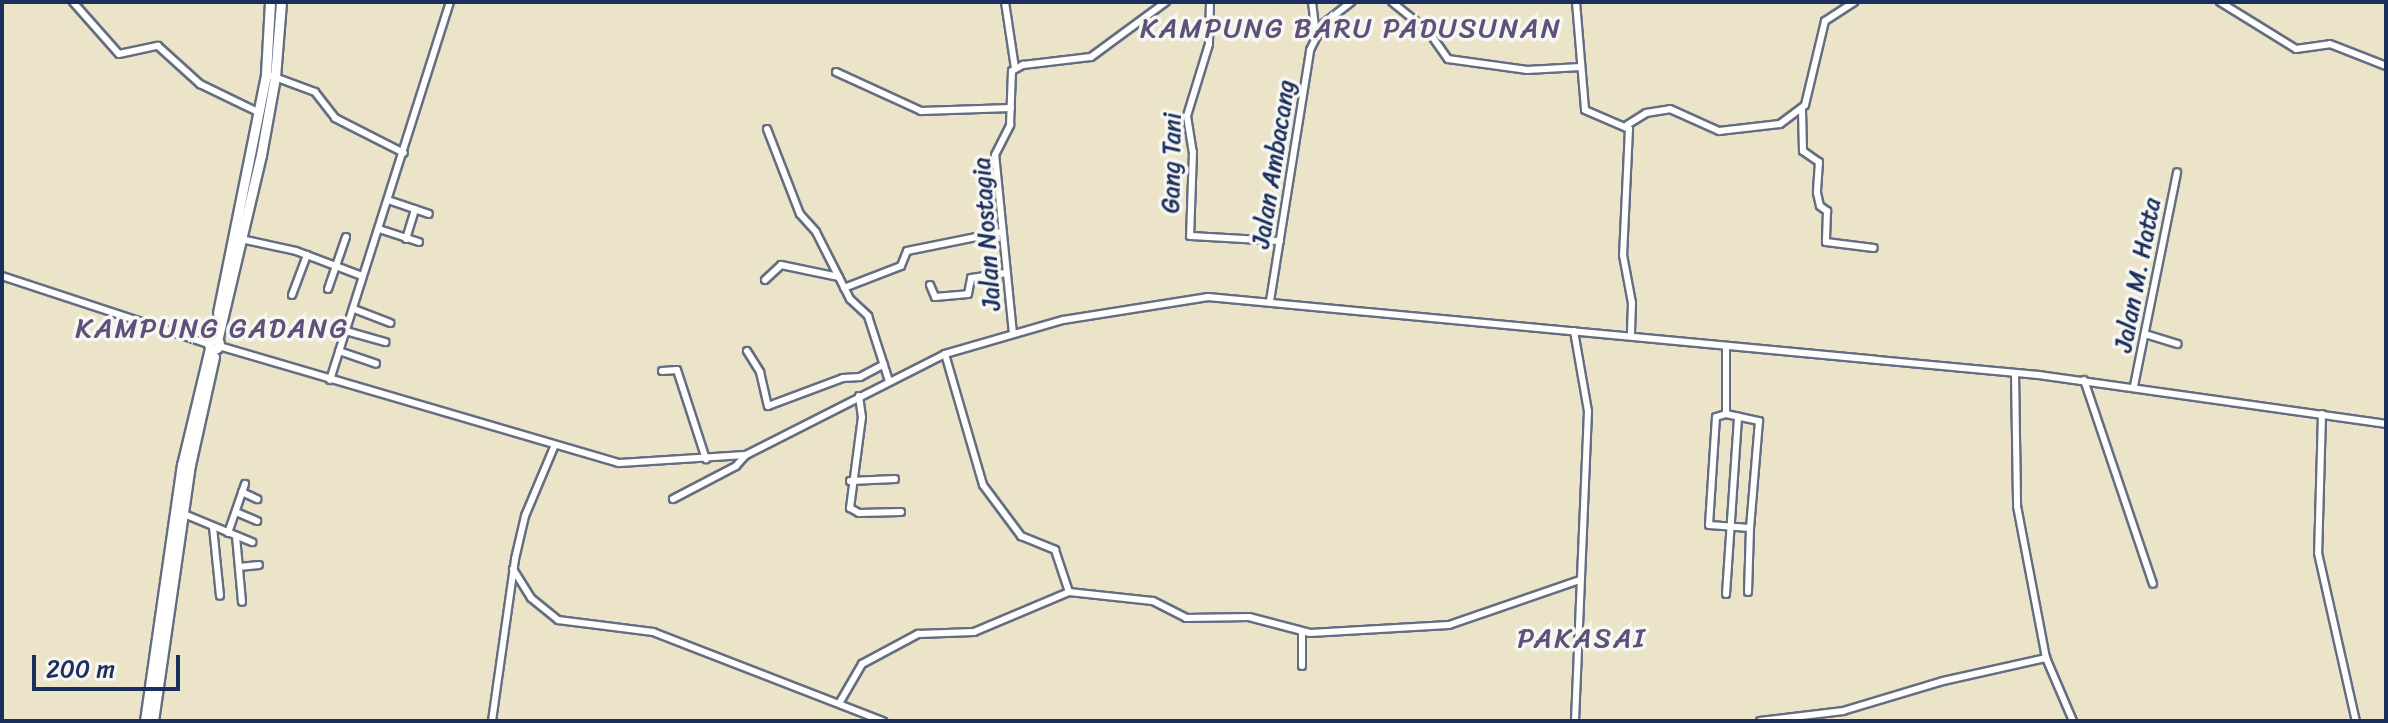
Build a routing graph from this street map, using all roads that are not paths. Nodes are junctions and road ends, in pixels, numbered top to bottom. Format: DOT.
graph roads {
  1 [pos="73,2"];
  2 [pos="270,2"];
  3 [pos="281,2"];
  4 [pos="450,2"];
  5 [pos="1005,2"];
  6 [pos="1166,2"];
  7 [pos="1210,2"];
  8 [pos="1312,2"];
  9 [pos="1351,2"];
  10 [pos="1392,2"];
  11 [pos="1576,2"];
  12 [pos="1854,2"];
  13 [pos="2220,2"];
  14 [pos="1316,34"];
  15 [pos="2386,66"];
  16 [pos="1581,67"];
  17 [pos="1015,68"];
  18 [pos="836,72"];
  19 [pos="271,76"];
  20 [pos="1011,108"];
  21 [pos="1802,110"];
  22 [pos="258,112"];
  23 [pos="1627,125"];
  24 [pos="767,129"];
  25 [pos="404,153"];
  26 [pos="2177,172"];
  27 [pos="388,200"];
  28 [pos="415,209"];
  29 [pos="429,214"];
  30 [pos="379,229"];
  31 [pos="1001,232"];
  32 [pos="346,237"];
  33 [pos="241,239"];
  34 [pos="406,239"];
  35 [pos="1280,241"];
  36 [pos="419,242"];
  37 [pos="1874,248"];
  38 [pos="307,255"];
  39 [pos="337,266"];
  40 [pos="1005,273"];
  41 [pos="2,276"];
  42 [pos="362,276"];
  43 [pos="839,277"];
  44 [pos="765,280"];
  45 [pos="930,285"];
  46 [pos="844,288"];
  47 [pos="328,289"];
  48 [pos="292,295"];
  49 [pos="1270,301"];
  50 [pos="354,309"];
  51 [pos="390,323"];
  52 [pos="346,331"];
  53 [pos="1574,331"];
  54 [pos="1013,334"];
  55 [pos="2145,334"];
  56 [pos="1631,336"];
  57 [pos="385,342"];
  58 [pos="2178,344"];
  59 [pos="214,345"];
  60 [pos="1726,346"];
  61 [pos="339,351"];
  62 [pos="747,351"];
  63 [pos="945,354"];
  64 [pos="376,364"];
  65 [pos="884,364"];
  66 [pos="662,371"];
  67 [pos="2015,373"];
  68 [pos="330,380"];
  69 [pos="2084,380"];
  70 [pos="889,381"];
  71 [pos="2134,386"];
  72 [pos="859,396"];
  73 [pos="1726,414"];
  74 [pos="2322,414"];
  75 [pos="1738,416"];
  76 [pos="2386,424"];
  77 [pos="554,447"];
  78 [pos="746,455"];
  79 [pos="706,459"];
  80 [pos="895,479"];
  81 [pos="850,481"];
  82 [pos="245,484"];
  83 [pos="182,492"];
  84 [pos="242,492"];
  85 [pos="257,499"];
  86 [pos="673,499"];
  87 [pos="236,512"];
  88 [pos="901,512"];
  89 [pos="184,514"];
  90 [pos="257,521"];
  91 [pos="213,527"];
  92 [pos="1731,527"];
  93 [pos="1750,528"];
  94 [pos="232,534"];
  95 [pos="252,542"];
  96 [pos="259,565"];
  97 [pos="239,567"];
  98 [pos="513,569"];
  99 [pos="1580,580"];
  100 [pos="2153,584"];
  101 [pos="1069,592"];
  102 [pos="1748,592"];
  103 [pos="1726,594"];
  104 [pos="220,596"];
  105 [pos="242,602"];
  106 [pos="1302,632"];
  107 [pos="2046,658"];
  108 [pos="1302,666"];
  109 [pos="840,702"];
  110 [pos="145,721"];
  111 [pos="153,721"];
  112 [pos="492,721"];
  113 [pos="883,721"];
  114 [pos="1575,721"];
  115 [pos="1760,721"];
  116 [pos="2073,721"];
  117 [pos="2356,721"];
  1 -- 22 [label="street"];
  2 -- 19 [label="highway"];
  3 -- 19 [label="highway"];
  4 -- 25 [label="street"];
  5 -- 17 [label="street, Jalan Nostagia"];
  6 -- 17 [label="street"];
  7 -- 35 [label="street, Gang Tani"];
  8 -- 14 [label="street"];
  9 -- 14 [label="street"];
  10 -- 16 [label="street"];
  11 -- 16 [label="street"];
  12 -- 21 [label="street"];
  13 -- 15 [label="street"];
  14 -- 35 [label="street, Jalan Ambacang"];
  16 -- 23 [label="street"];
  17 -- 20 [label="street, Jalan Nostagia"];
  18 -- 20 [label="street"];
  19 -- 22 [label="highway"];
  19 -- 25 [label="street"];
  19 -- 33 [label="highway"];
  20 -- 31 [label="street, Jalan Nostagia"];
  21 -- 23 [label="street"];
  21 -- 37 [label="street"];
  22 -- 59 [label="highway"];
  23 -- 56 [label="street"];
  24 -- 43 [label="street"];
  25 -- 27 [label="street"];
  26 -- 55 [label="street, Jalan M. Hatta"];
  27 -- 28 [label="street"];
  27 -- 30 [label="street"];
  28 -- 29 [label="street"];
  28 -- 34 [label="street"];
  30 -- 34 [label="street"];
  30 -- 42 [label="street"];
  31 -- 40 [label="street, Jalan Nostagia"];
  31 -- 46 [label="street"];
  32 -- 39 [label="street"];
  33 -- 38 [label="street"];
  33 -- 59 [label="highway"];
  34 -- 36 [label="street"];
  35 -- 49 [label="street, Jalan Ambacang"];
  38 -- 39 [label="street"];
  38 -- 48 [label="street"];
  39 -- 42 [label="street"];
  39 -- 47 [label="street"];
  40 -- 45 [label="street"];
  40 -- 54 [label="street, Jalan Nostagia"];
  41 -- 59 [label="street"];
  42 -- 50 [label="street"];
  43 -- 44 [label="street"];
  43 -- 46 [label="street"];
  46 -- 65 [label="street"];
  49 -- 53 [label="street"];
  49 -- 54 [label="street"];
  50 -- 51 [label="street"];
  50 -- 52 [label="street"];
  52 -- 57 [label="street"];
  52 -- 61 [label="street"];
  53 -- 56 [label="street"];
  53 -- 99 [label="street"];
  54 -- 63 [label="street"];
  55 -- 58 [label="street"];
  55 -- 71 [label="street, Jalan M. Hatta"];
  56 -- 60 [label="street"];
  59 -- 68 [label="street"];
  59 -- 83 [label="highway"];
  60 -- 67 [label="street"];
  60 -- 73 [label="street"];
  61 -- 64 [label="street"];
  61 -- 68 [label="street"];
  62 -- 65 [label="street"];
  63 -- 70 [label="street"];
  63 -- 101 [label="street"];
  65 -- 70 [label="street"];
  66 -- 79 [label="street"];
  67 -- 69 [label="street"];
  67 -- 107 [label="street"];
  68 -- 77 [label="street"];
  69 -- 71 [label="street"];
  69 -- 100 [label="street"];
  70 -- 72 [label="street"];
  71 -- 74 [label="street"];
  72 -- 78 [label="street"];
  72 -- 81 [label="street"];
  73 -- 75 [label="street"];
  73 -- 92 [label="street"];
  74 -- 76 [label="street"];
  74 -- 117 [label="street"];
  75 -- 92 [label="street"];
  75 -- 93 [label="street"];
  77 -- 79 [label="street"];
  77 -- 98 [label="street"];
  78 -- 79 [label="street"];
  78 -- 86 [label="street"];
  80 -- 81 [label="street"];
  81 -- 88 [label="street"];
  82 -- 84 [label="street"];
  83 -- 89 [label="highway"];
  83 -- 110 [label="highway"];
  84 -- 85 [label="street"];
  84 -- 87 [label="street"];
  87 -- 90 [label="street"];
  87 -- 94 [label="street"];
  89 -- 91 [label="street"];
  89 -- 111 [label="highway"];
  91 -- 94 [label="street"];
  91 -- 104 [label="street"];
  92 -- 93 [label="street"];
  92 -- 103 [label="street"];
  93 -- 102 [label="street"];
  94 -- 95 [label="street"];
  94 -- 97 [label="street"];
  96 -- 97 [label="street"];
  97 -- 105 [label="street"];
  98 -- 109 [label="street"];
  98 -- 112 [label="street"];
  99 -- 106 [label="street"];
  99 -- 114 [label="street"];
  101 -- 106 [label="street"];
  101 -- 109 [label="street"];
  106 -- 108 [label="street"];
  107 -- 115 [label="street"];
  107 -- 116 [label="street"];
  109 -- 113 [label="street"];
}
